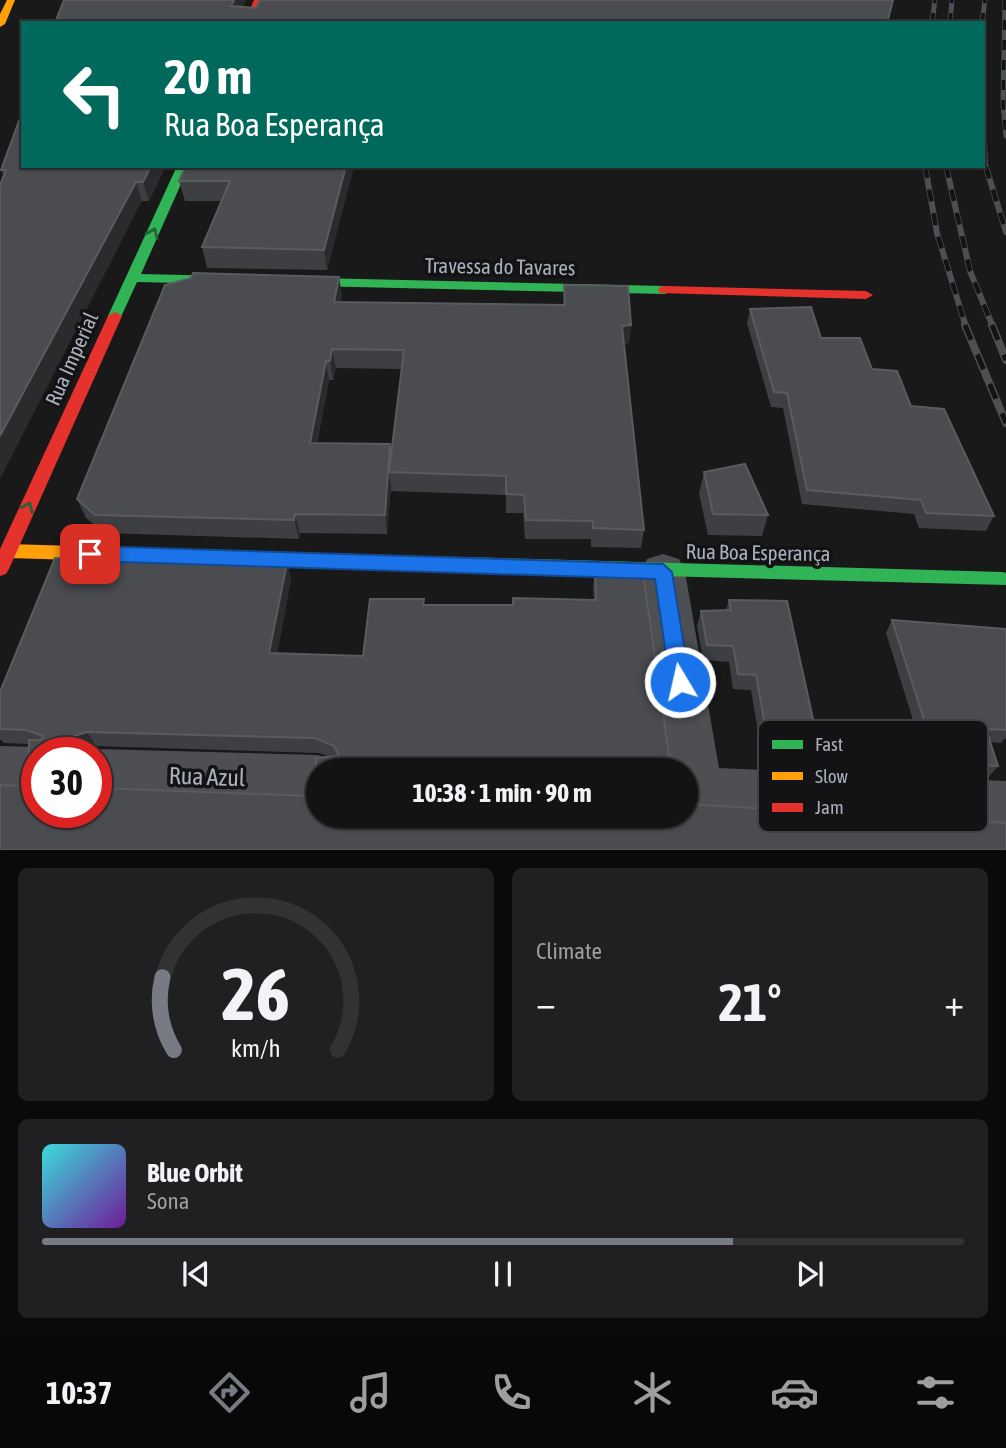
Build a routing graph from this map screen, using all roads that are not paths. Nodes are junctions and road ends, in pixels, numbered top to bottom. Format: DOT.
graph roads {
  1 [pos="11,0"];
  2 [pos="258,0"];
  3 [pos="249,21"];
  4 [pos="0,24"];
  5 [pos="182,168"];
  6 [pos="132,278"];
  7 [pos="866,295"];
  8 [pos="8,551"];
  9 [pos="0,569"];
  10 [pos="663,572"];
  11 [pos="1003,579"];
  12 [pos="688,758"];
  13 [pos="0,771"];
  14 [pos="21,772"];
  15 [pos="112,775"];
  16 [pos="306,781"];
  17 [pos="698,792"];
  18 [pos="758,795"];
  19 [pos="988,807"];
  20 [pos="1006,808"];
  1 -- 4 [label="street"];
  2 -- 3 [label="street"];
  6 -- 5 [label="street, Rua Imperial, one-way"];
  6 -- 7 [label="street, Travessa do Tavares"];
  8 -- 6 [label="street, Rua Imperial, one-way"];
  8 -- 9 [label="street, Rua Imperial"];
  8 -- 10 [label="street, Rua Boa Esperança"];
  10 -- 11 [label="street, Rua Boa Esperança"];
  10 -- 12 [label="street"];
  13 -- 14 [label="street"];
  15 -- 16 [label="street, Rua Azul"];
  17 -- 18 [label="street"];
  19 -- 20 [label="street"];
}
